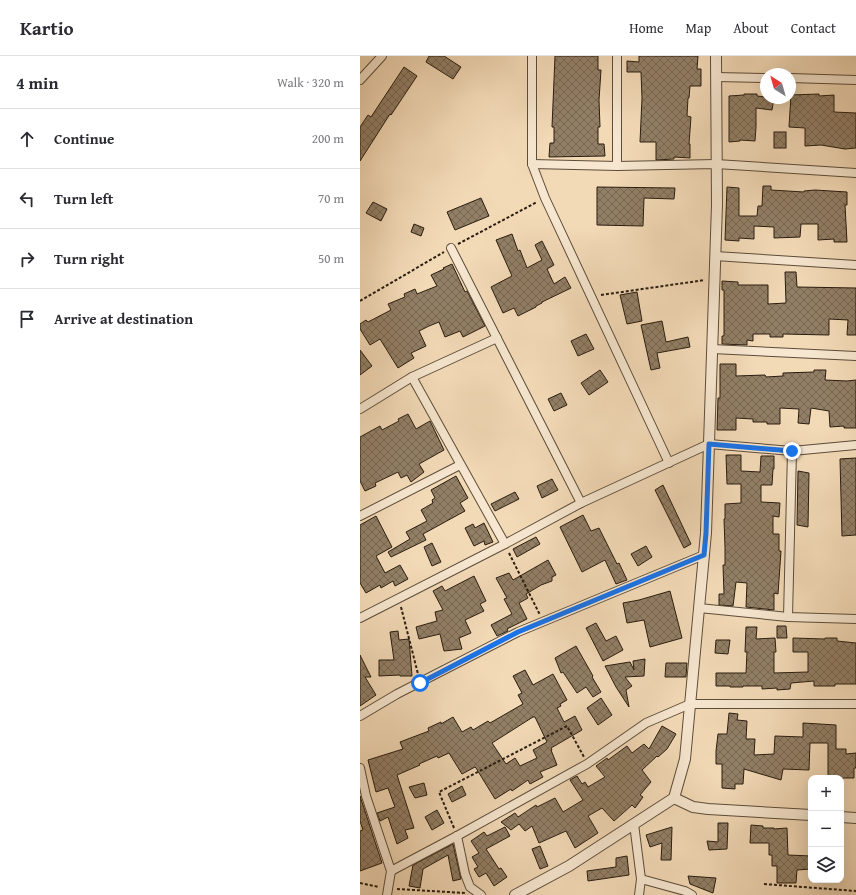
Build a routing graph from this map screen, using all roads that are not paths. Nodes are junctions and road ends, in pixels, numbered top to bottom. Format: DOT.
graph roads {
  1 [pos="382,56"];
  2 [pos="532,56"];
  3 [pos="617,56"];
  4 [pos="716,56"];
  5 [pos="716,77"];
  6 [pos="760,78"];
  7 [pos="796,78"];
  8 [pos="360,80"];
  9 [pos="856,80"];
  10 [pos="532,164"];
  11 [pos="716,164"];
  12 [pos="617,166"];
  13 [pos="856,173"];
  14 [pos="451,248"];
  15 [pos="715,256"];
  16 [pos="856,265"];
  17 [pos="497,338"];
  18 [pos="712,349"];
  19 [pos="856,356"];
  20 [pos="412,377"];
  21 [pos="360,409"];
  22 [pos="709,444"];
  23 [pos="856,445"];
  24 [pos="792,451"];
  25 [pos="668,463"];
  26 [pos="460,465"];
  27 [pos="581,503"];
  28 [pos="360,516"];
  29 [pos="505,544"];
  30 [pos="704,555"];
  31 [pos="699,608"];
  32 [pos="788,617"];
  33 [pos="360,618"];
  34 [pos="856,619"];
  35 [pos="690,704"];
  36 [pos="856,704"];
  37 [pos="360,716"];
  38 [pos="360,768"];
  39 [pos="674,798"];
  40 [pos="808,815"];
  41 [pos="844,817"];
  42 [pos="856,818"];
  43 [pos="634,824"];
  44 [pos="457,836"];
  45 [pos="391,871"];
  46 [pos="641,879"];
  47 [pos="388,892"];
  48 [pos="480,895"];
  49 [pos="515,895"];
  50 [pos="639,895"];
  51 [pos="692,895"];
  1 -- 8 [label="street"];
  2 -- 10 [label="street"];
  3 -- 12 [label="street"];
  4 -- 5 [label="street"];
  5 -- 6 [label="street"];
  5 -- 11 [label="street"];
  7 -- 9 [label="street"];
  10 -- 12 [label="street"];
  10 -- 25 [label="street"];
  11 -- 12 [label="street"];
  11 -- 13 [label="street"];
  11 -- 15 [label="street"];
  14 -- 17 [label="street"];
  15 -- 16 [label="street"];
  15 -- 18 [label="street"];
  17 -- 20 [label="street"];
  17 -- 27 [label="street"];
  18 -- 19 [label="street"];
  18 -- 22 [label="street"];
  20 -- 21 [label="street"];
  20 -- 26 [label="street"];
  22 -- 24 [label="street"];
  22 -- 25 [label="street"];
  22 -- 30 [label="street"];
  23 -- 24 [label="street"];
  24 -- 32 [label="street"];
  25 -- 27 [label="street"];
  26 -- 28 [label="street"];
  26 -- 29 [label="street"];
  27 -- 29 [label="street"];
  29 -- 33 [label="street"];
  30 -- 31 [label="street"];
  30 -- 37 [label="street"];
  31 -- 32 [label="street"];
  31 -- 35 [label="street"];
  32 -- 34 [label="street"];
  35 -- 36 [label="street"];
  35 -- 39 [label="street"];
  35 -- 44 [label="street"];
  38 -- 45 [label="street"];
  39 -- 40 [label="street"];
  39 -- 43 [label="street"];
  41 -- 42 [label="street"];
  43 -- 46 [label="street"];
  43 -- 49 [label="street"];
  44 -- 45 [label="street"];
  44 -- 48 [label="street"];
  45 -- 47 [label="street"];
  46 -- 50 [label="street"];
  46 -- 51 [label="street"];
}
